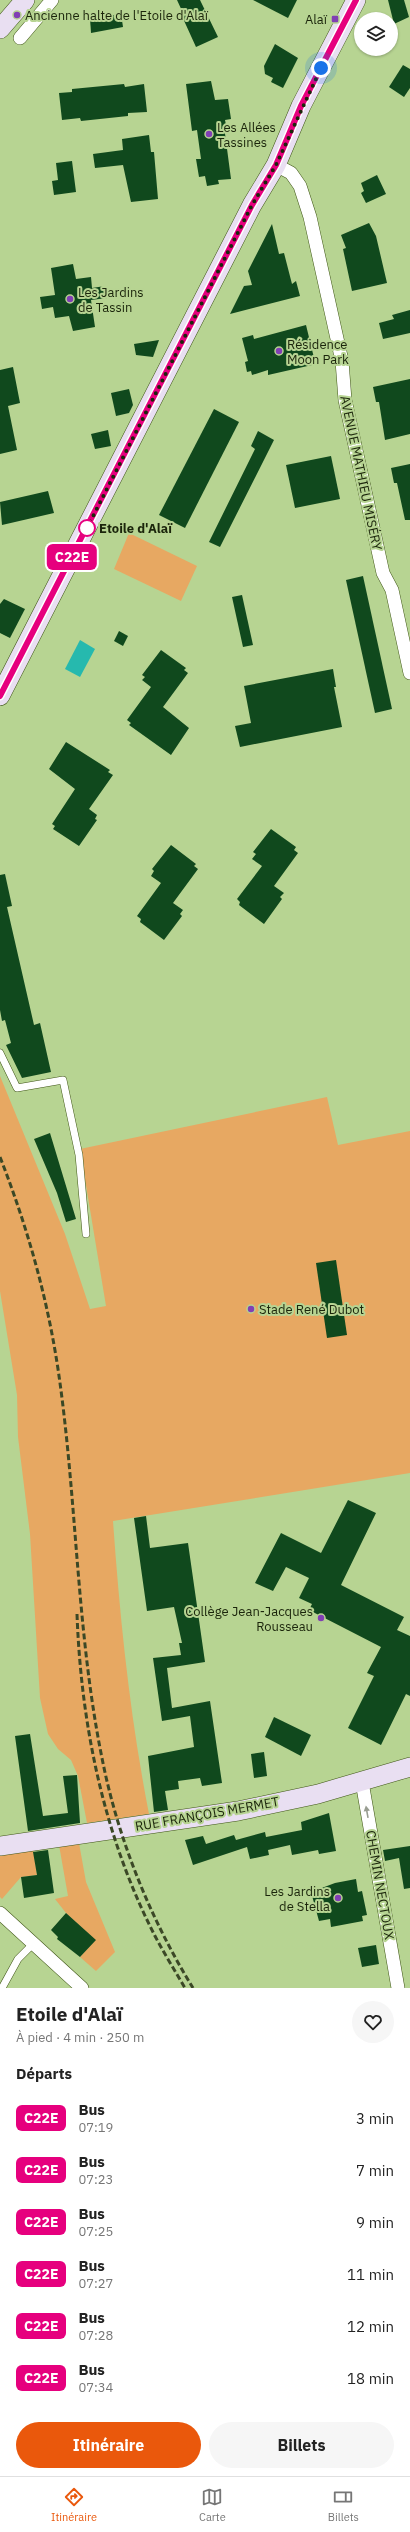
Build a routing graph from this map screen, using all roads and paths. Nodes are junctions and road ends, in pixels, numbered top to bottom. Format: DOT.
graph roads {
  1 [pos="11,0"];
  2 [pos="25,0"];
  3 [pos="52,0"];
  4 [pos="356,0"];
  5 [pos="0,15"];
  6 [pos="0,29"];
  7 [pos="20,38"];
  8 [pos="276,165"];
  9 [pos="410,673"];
  10 [pos="0,696"];
  11 [pos="0,1053"];
  12 [pos="86,1234"];
  13 [pos="410,1767"];
  14 [pos="362,1782"];
  15 [pos="0,1846"];
  16 [pos="0,1913"];
  17 [pos="33,1944"];
  18 [pos="2,1988"];
  19 [pos="82,1988"];
  20 [pos="398,1988"];
  1 -- 5 [label="main road"];
  2 -- 6 [label="main road"];
  3 -- 7 [label="street"];
  4 -- 8 [label="main road"];
  8 -- 9 [label="street, AVENUE MATHIEU MISÉRY"];
  8 -- 10 [label="main road"];
  11 -- 12 [label="lane"];
  13 -- 14 [label="main road, RUE FRANÇOIS MERMET"];
  14 -- 15 [label="main road, RUE FRANÇOIS MERMET"];
  20 -- 14 [label="street, CHEMIN NECTOUX, one-way"];
  16 -- 17 [label="street"];
  17 -- 18 [label="lane"];
  17 -- 19 [label="street"];
}
